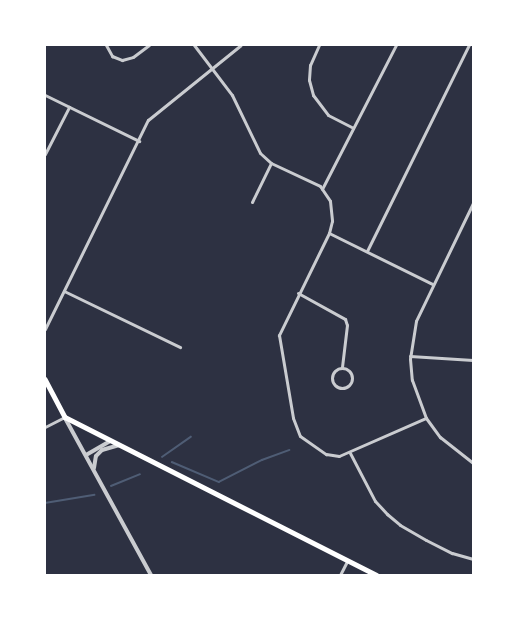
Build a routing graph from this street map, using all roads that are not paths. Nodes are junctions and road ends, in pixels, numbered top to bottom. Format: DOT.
graph roads {
  1 [pos="106,45"];
  2 [pos="149,45"];
  3 [pos="194,45"];
  4 [pos="241,45"];
  5 [pos="319,45"];
  6 [pos="396,45"];
  7 [pos="470,45"];
  8 [pos="213,68"];
  9 [pos="45,95"];
  10 [pos="69,107"];
  11 [pos="353,129"];
  12 [pos="139,141"];
  13 [pos="45,154"];
  14 [pos="271,163"];
  15 [pos="322,189"];
  16 [pos="252,202"];
  17 [pos="473,203"];
  18 [pos="472,208"];
  19 [pos="329,234"];
  20 [pos="367,251"];
  21 [pos="432,284"];
  22 [pos="64,291"];
  23 [pos="298,293"];
  24 [pos="45,329"];
  25 [pos="180,348"];
  26 [pos="410,356"];
  27 [pos="473,360"];
  28 [pos="342,367"];
  29 [pos="45,379"];
  30 [pos="65,417"];
  31 [pos="426,418"];
  32 [pos="45,428"];
  33 [pos="110,441"];
  34 [pos="118,445"];
  35 [pos="350,453"];
  36 [pos="86,455"];
  37 [pos="473,463"];
  38 [pos="94,469"];
  39 [pos="473,559"];
  40 [pos="347,561"];
  41 [pos="151,575"];
  42 [pos="340,575"];
  43 [pos="376,575"];
  1 -- 2 [label="street"];
  3 -- 8 [label="street"];
  4 -- 8 [label="street"];
  5 -- 11 [label="street"];
  6 -- 11 [label="street"];
  7 -- 20 [label="street"];
  8 -- 12 [label="street"];
  8 -- 14 [label="street"];
  9 -- 10 [label="street"];
  10 -- 12 [label="street"];
  10 -- 13 [label="street"];
  11 -- 15 [label="street"];
  12 -- 22 [label="street"];
  14 -- 15 [label="street"];
  14 -- 16 [label="street"];
  15 -- 19 [label="street"];
  17 -- 18 [label="street"];
  18 -- 21 [label="street"];
  19 -- 20 [label="street"];
  19 -- 23 [label="street"];
  20 -- 21 [label="street"];
  21 -- 26 [label="street"];
  22 -- 24 [label="street"];
  22 -- 25 [label="street"];
  23 -- 28 [label="street"];
  23 -- 35 [label="street"];
  26 -- 27 [label="street"];
  26 -- 31 [label="street"];
  28 -- 28 [label="street"];
  29 -- 30 [label="main road"];
  30 -- 32 [label="street"];
  30 -- 33 [label="main road"];
  30 -- 36 [label="street"];
  31 -- 35 [label="street"];
  31 -- 37 [label="street"];
  33 -- 34 [label="main road"];
  33 -- 36 [label="street"];
  34 -- 38 [label="street"];
  34 -- 40 [label="main road"];
  35 -- 39 [label="street"];
  36 -- 38 [label="street"];
  38 -- 41 [label="street"];
  40 -- 42 [label="street"];
  40 -- 43 [label="main road"];
}
